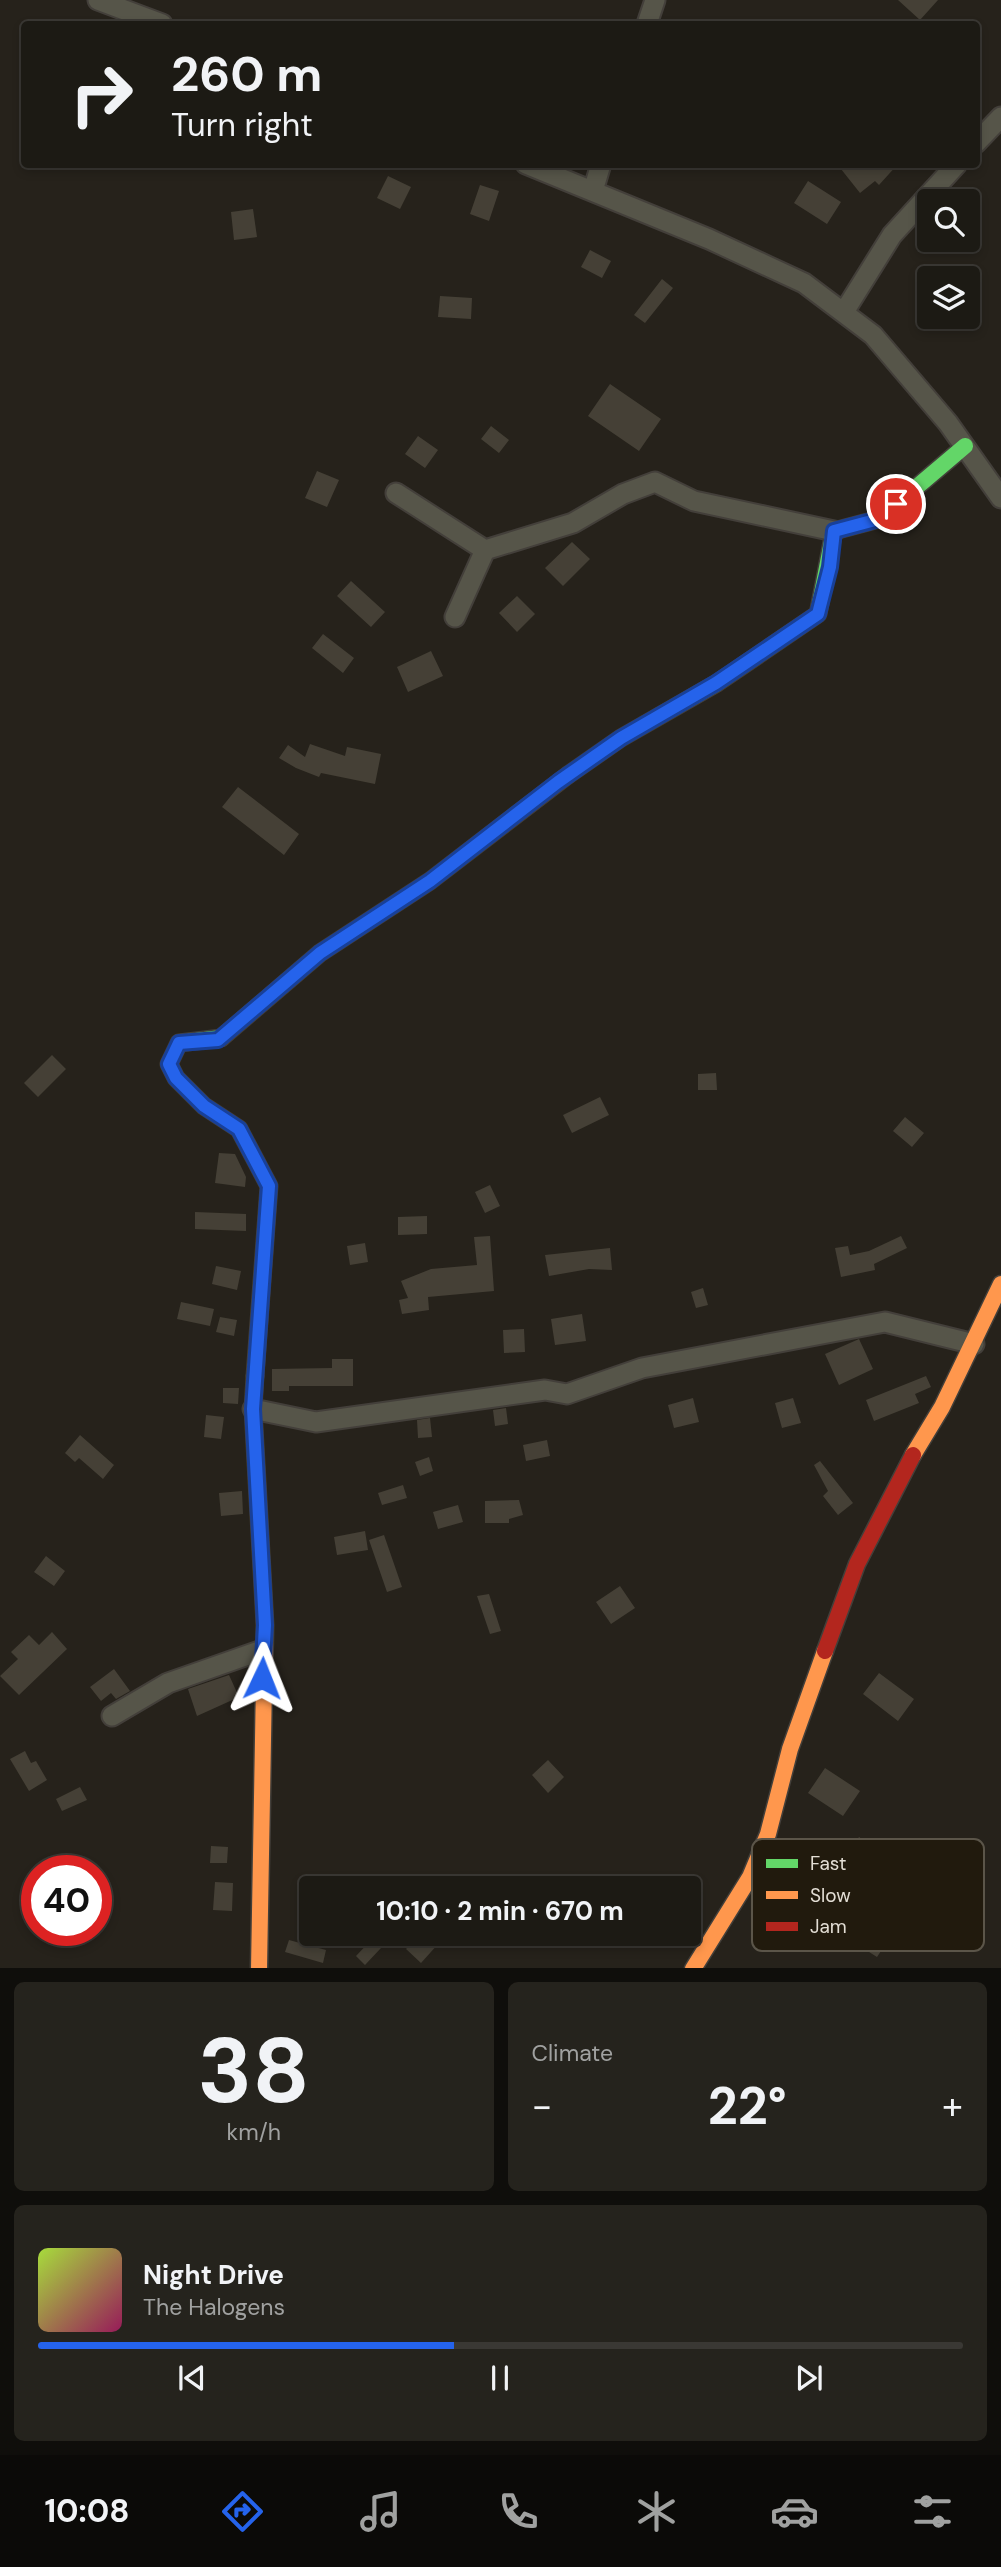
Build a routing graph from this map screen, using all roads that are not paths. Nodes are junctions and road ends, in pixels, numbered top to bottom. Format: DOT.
graph roads {
  1 [pos="98,0"];
  2 [pos="655,0"];
  3 [pos="154,21"];
  4 [pos="648,21"];
  5 [pos="1001,117"];
  6 [pos="980,139"];
  7 [pos="536,168"];
  8 [pos="600,168"];
  9 [pos="953,168"];
  10 [pos="593,191"];
  11 [pos="844,312"];
  12 [pos="965,446"];
  13 [pos="396,493"];
  14 [pos="1001,498"];
  15 [pos="834,531"];
  16 [pos="485,550"];
  17 [pos="456,617"];
  18 [pos="1001,1284"];
  19 [pos="974,1344"];
  20 [pos="253,1409"];
  21 [pos="262,1650"];
  22 [pos="112,1716"];
  23 [pos="764,1839"];
  24 [pos="752,1872"];
  25 [pos="259,1968"];
  26 [pos="693,1968"];
  1 -- 3 [label="street"];
  2 -- 4 [label="street"];
  5 -- 6 [label="street"];
  7 -- 10 [label="street"];
  8 -- 10 [label="street"];
  9 -- 11 [label="street"];
  10 -- 11 [label="street"];
  11 -- 12 [label="street"];
  12 -- 14 [label="street"];
  12 -- 15 [label="street"];
  13 -- 16 [label="street"];
  15 -- 16 [label="street"];
  15 -- 20 [label="street"];
  16 -- 17 [label="street"];
  18 -- 19 [label="street"];
  19 -- 20 [label="street"];
  19 -- 23 [label="street"];
  20 -- 21 [label="street"];
  21 -- 22 [label="street"];
  21 -- 25 [label="street"];
  24 -- 26 [label="street"];
}
